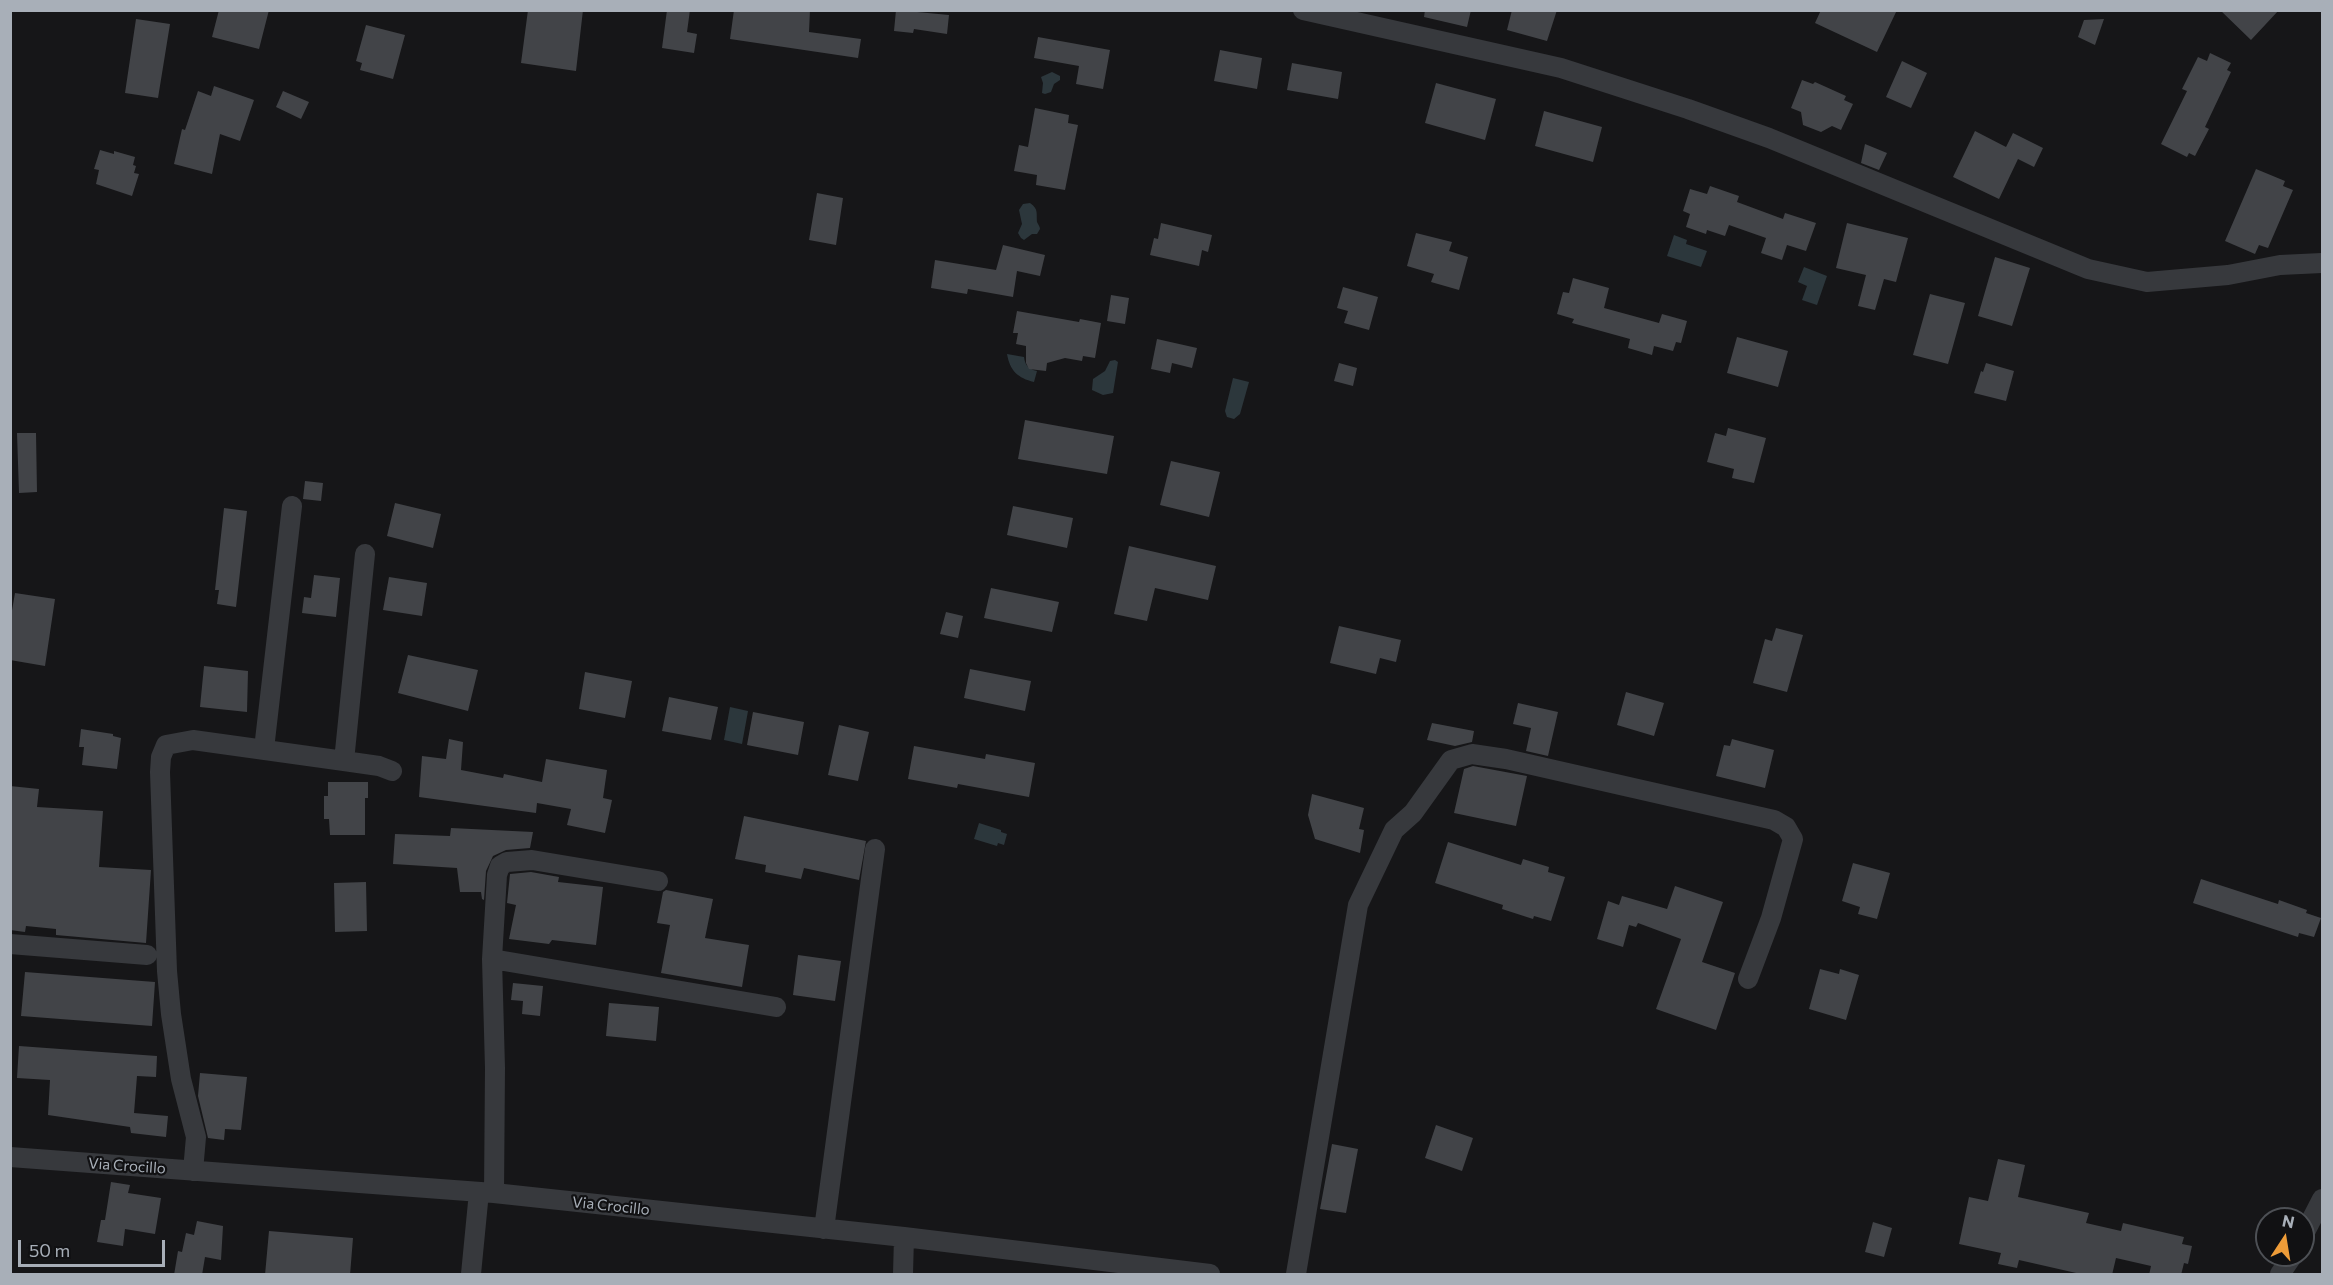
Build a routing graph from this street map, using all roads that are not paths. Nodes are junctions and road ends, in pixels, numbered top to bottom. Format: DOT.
graph roads {
  1 [pos="1303,10"];
  2 [pos="2322,263"];
  3 [pos="292,506"];
  4 [pos="365,554"];
  5 [pos="264,748"];
  6 [pos="344,761"];
  7 [pos="392,771"];
  8 [pos="875,849"];
  9 [pos="658,882"];
  10 [pos="10,944"];
  11 [pos="147,955"];
  12 [pos="492,959"];
  13 [pos="1748,979"];
  14 [pos="776,1007"];
  15 [pos="10,1157"];
  16 [pos="193,1171"];
  17 [pos="487,1193"];
  18 [pos="2322,1199"];
  19 [pos="2315,1213"];
  20 [pos="824,1229"];
  21 [pos="904,1237"];
  22 [pos="471,1275"];
  23 [pos="903,1275"];
  24 [pos="1210,1275"];
  25 [pos="1296,1275"];
  1 -- 2 [label="street"];
  3 -- 5 [label="street"];
  4 -- 6 [label="street"];
  5 -- 6 [label="street"];
  5 -- 16 [label="street"];
  6 -- 7 [label="street"];
  8 -- 20 [label="street"];
  9 -- 12 [label="street"];
  10 -- 11 [label="street"];
  12 -- 14 [label="street"];
  12 -- 17 [label="street"];
  13 -- 25 [label="street"];
  15 -- 16 [label="street, Via Crocillo"];
  16 -- 17 [label="street, Via Crocillo"];
  17 -- 20 [label="street, Via Crocillo"];
  17 -- 22 [label="street"];
  18 -- 19 [label="street"];
  20 -- 21 [label="street, Via Crocillo"];
  21 -- 23 [label="street"];
  21 -- 24 [label="street, Via Crocillo"];
}
